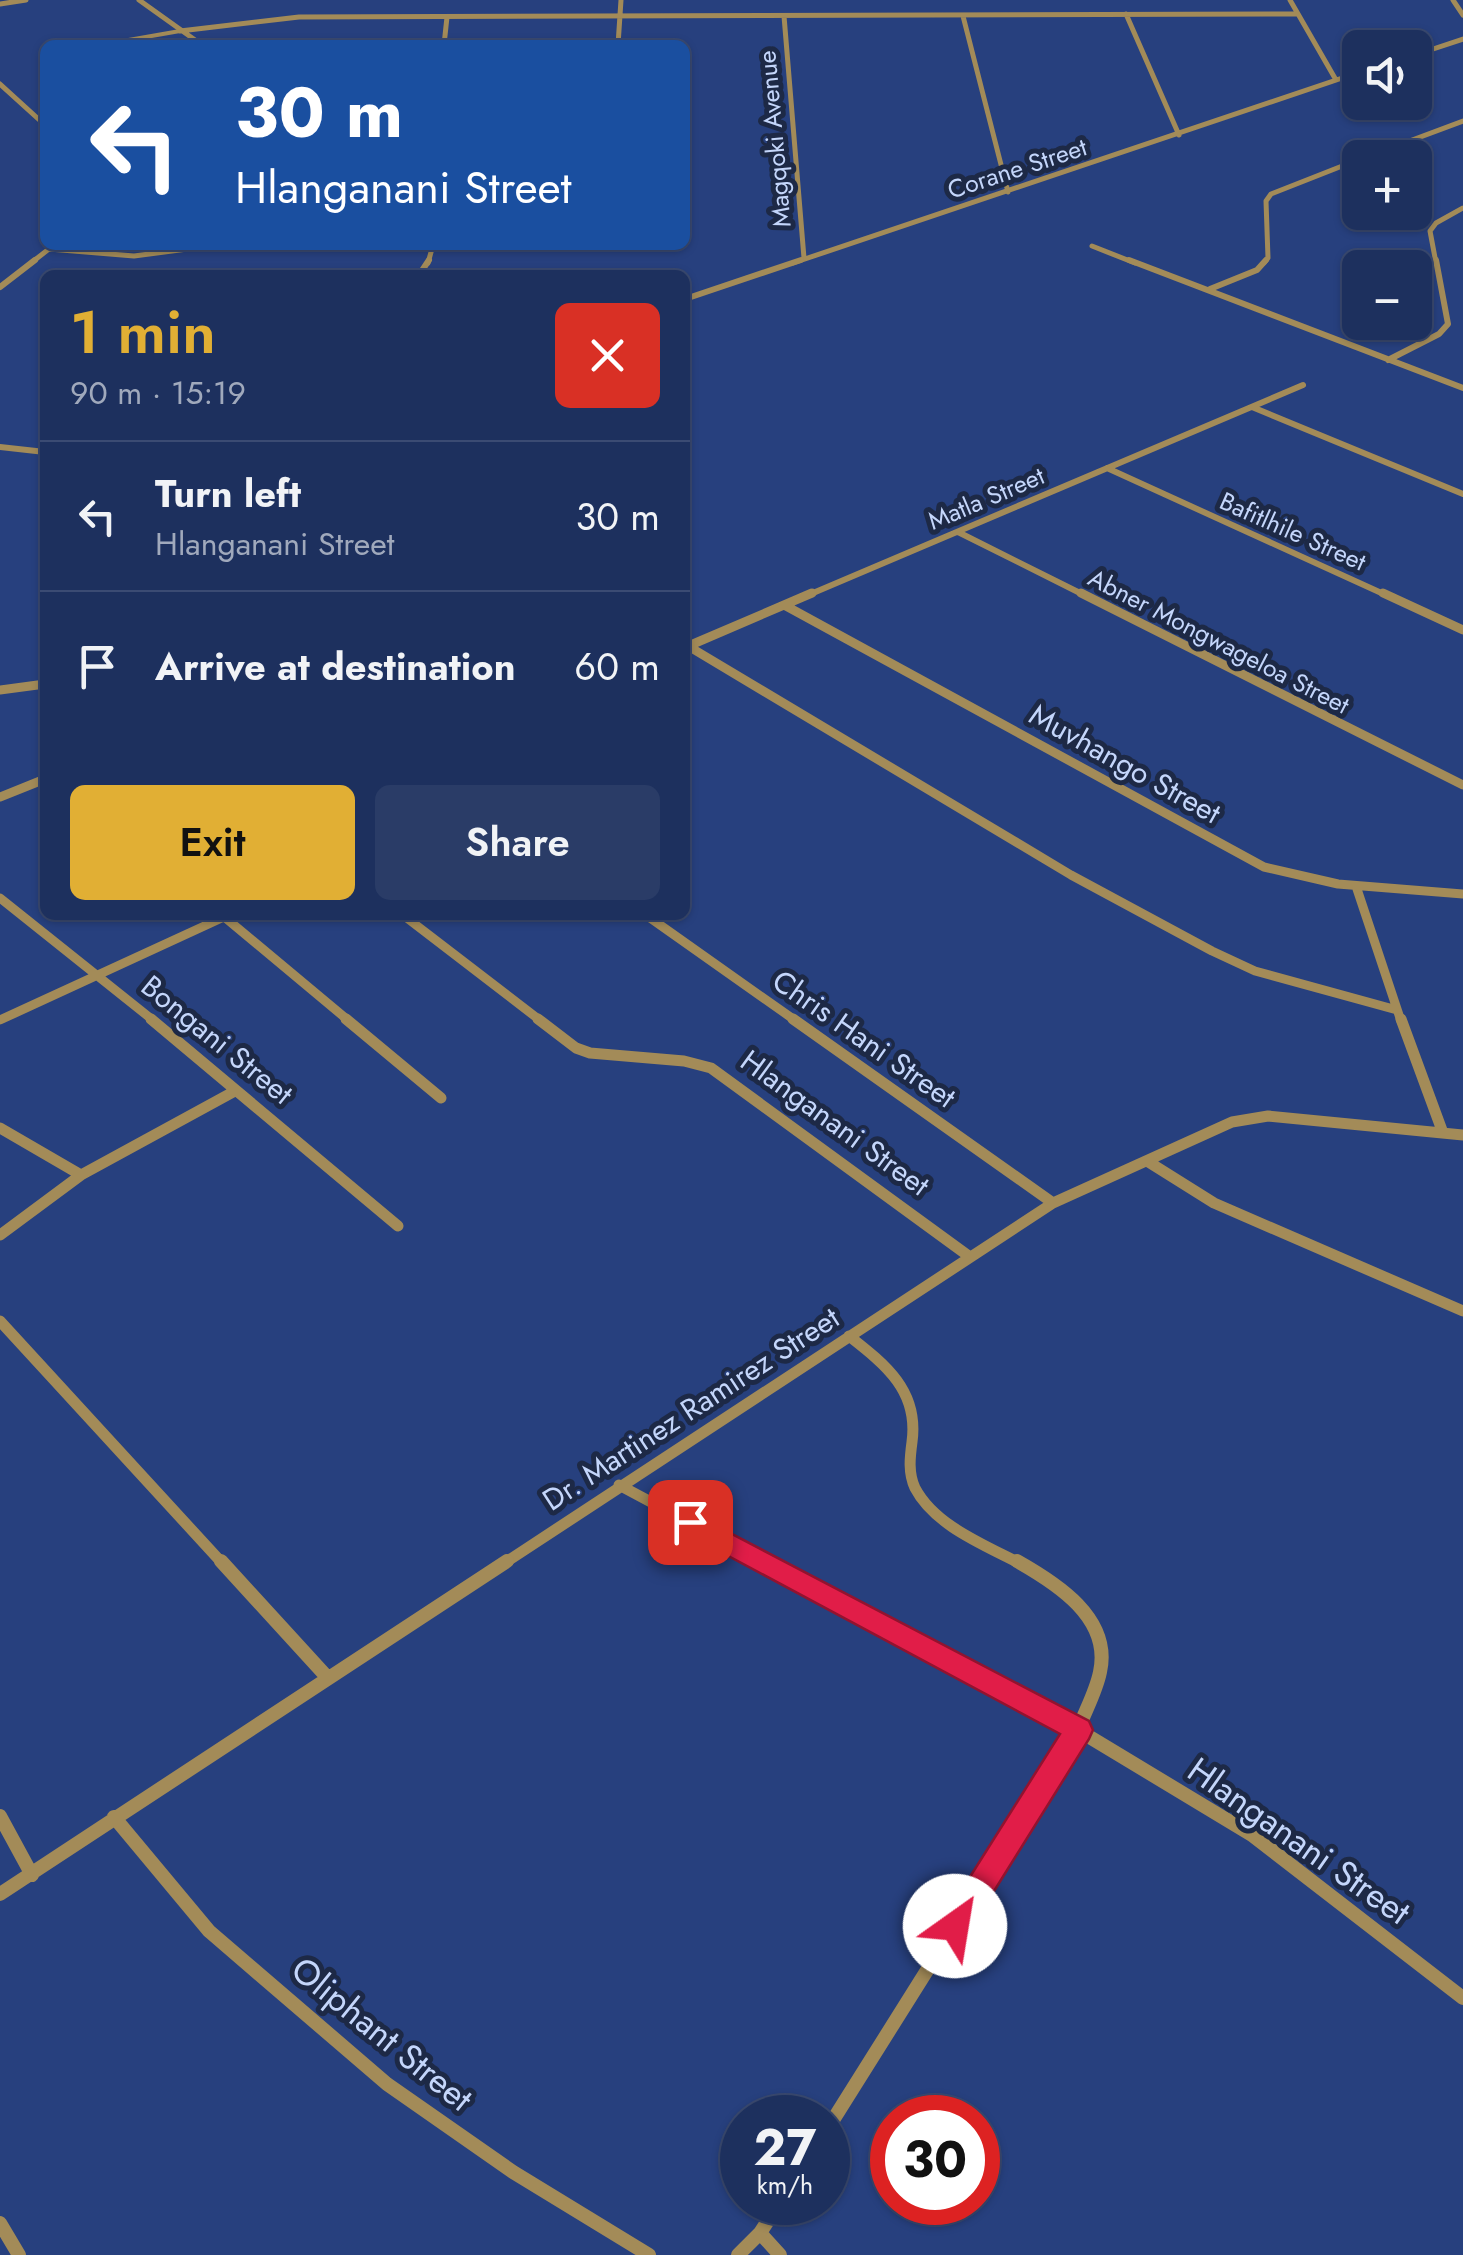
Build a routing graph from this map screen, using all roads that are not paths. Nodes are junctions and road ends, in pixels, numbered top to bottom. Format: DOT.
graph roads {
  1 [pos="26,0"];
  2 [pos="139,0"];
  3 [pos="621,0"];
  4 [pos="1290,0"];
  5 [pos="1453,0"];
  6 [pos="0,4"];
  7 [pos="619,14"];
  8 [pos="1126,14"];
  9 [pos="1296,14"];
  10 [pos="1463,15"];
  11 [pos="784,16"];
  12 [pos="963,16"];
  13 [pos="446,17"];
  14 [pos="180,30"];
  15 [pos="127,40"];
  16 [pos="195,40"];
  17 [pos="444,40"];
  18 [pos="618,40"];
  19 [pos="1462,40"];
  20 [pos="1432,50"];
  21 [pos="1342,78"];
  22 [pos="1336,80"];
  23 [pos="0,84"];
  24 [pos="40,120"];
  25 [pos="1463,121"];
  26 [pos="1178,135"];
  27 [pos="1411,140"];
  28 [pos="1342,166"];
  29 [pos="1008,192"];
  30 [pos="1463,208"];
  31 [pos="1092,246"];
  32 [pos="48,250"];
  33 [pos="66,250"];
  34 [pos="185,250"];
  35 [pos="804,258"];
  36 [pos="0,287"];
  37 [pos="1209,289"];
  38 [pos="690,297"];
  39 [pos="1388,360"];
  40 [pos="1303,384"];
  41 [pos="1463,388"];
  42 [pos="1252,406"];
  43 [pos="0,447"];
  44 [pos="40,451"];
  45 [pos="1107,468"];
  46 [pos="1463,494"];
  47 [pos="958,532"];
  48 [pos="786,606"];
  49 [pos="1463,630"];
  50 [pos="690,645"];
  51 [pos="690,649"];
  52 [pos="40,685"];
  53 [pos="0,690"];
  54 [pos="40,781"];
  55 [pos="1463,785"];
  56 [pos="0,797"];
  57 [pos="1358,889"];
  58 [pos="1463,894"];
  59 [pos="0,898"];
  60 [pos="215,920"];
  61 [pos="229,920"];
  62 [pos="410,920"];
  63 [pos="653,920"];
  64 [pos="94,977"];
  65 [pos="1397,1010"];
  66 [pos="0,1020"];
  67 [pos="235,1090"];
  68 [pos="441,1098"];
  69 [pos="0,1128"];
  70 [pos="1442,1133"];
  71 [pos="1463,1135"];
  72 [pos="1147,1161"];
  73 [pos="81,1175"];
  74 [pos="1054,1203"];
  75 [pos="398,1226"];
  76 [pos="0,1235"];
  77 [pos="970,1257"];
  78 [pos="1463,1311"];
  79 [pos="0,1320"];
  80 [pos="849,1336"];
  81 [pos="620,1485"];
  82 [pos="327,1677"];
  83 [pos="1078,1730"];
  84 [pos="0,1816"];
  85 [pos="114,1817"];
  86 [pos="32,1875"];
  87 [pos="0,1894"];
  88 [pos="1463,1998"];
  89 [pos="849,2095"];
  90 [pos="0,2223"];
  91 [pos="765,2225"];
  92 [pos="760,2232"];
  93 [pos="19,2255"];
  94 [pos="649,2255"];
  95 [pos="738,2255"];
  96 [pos="780,2255"];
  1 -- 6 [label="street"];
  2 -- 14 [label="street"];
  3 -- 7 [label="street"];
  4 -- 9 [label="street"];
  5 -- 10 [label="street"];
  7 -- 11 [label="street"];
  7 -- 13 [label="street"];
  7 -- 18 [label="street"];
  8 -- 9 [label="street"];
  8 -- 12 [label="street"];
  8 -- 26 [label="street"];
  9 -- 22 [label="street"];
  11 -- 12 [label="street"];
  11 -- 35 [label="street, Magqoki Avenue"];
  12 -- 29 [label="street"];
  13 -- 14 [label="street"];
  13 -- 17 [label="street"];
  14 -- 15 [label="lane"];
  14 -- 16 [label="street"];
  19 -- 20 [label="street"];
  21 -- 22 [label="street, Corane Street"];
  22 -- 26 [label="street, Corane Street"];
  23 -- 24 [label="street"];
  25 -- 27 [label="street"];
  26 -- 29 [label="street, Corane Street"];
  28 -- 37 [label="street"];
  29 -- 35 [label="street, Corane Street"];
  30 -- 39 [label="street"];
  31 -- 37 [label="street"];
  32 -- 36 [label="street"];
  33 -- 34 [label="street"];
  35 -- 38 [label="street, Corane Street"];
  37 -- 39 [label="street"];
  39 -- 41 [label="street"];
  40 -- 42 [label="street, Matla Street"];
  42 -- 45 [label="street, Matla Street"];
  42 -- 46 [label="street"];
  43 -- 44 [label="street"];
  45 -- 47 [label="street, Matla Street"];
  45 -- 49 [label="street, Bafitlhile Street"];
  47 -- 48 [label="street, Matla Street"];
  47 -- 55 [label="street, Abner Mongwageloa Street"];
  48 -- 50 [label="street, Matla Street"];
  48 -- 57 [label="street, Muvhango Street"];
  51 -- 65 [label="street"];
  52 -- 53 [label="street"];
  54 -- 56 [label="street"];
  57 -- 58 [label="street, Muvhango Street"];
  57 -- 65 [label="street"];
  59 -- 64 [label="street, Bongani Street"];
  60 -- 64 [label="street"];
  61 -- 68 [label="street"];
  62 -- 77 [label="street, Hlanganani Street"];
  63 -- 74 [label="street, Chris Hani Street"];
  64 -- 66 [label="street"];
  64 -- 67 [label="street, Bongani Street"];
  65 -- 70 [label="street"];
  67 -- 73 [label="street"];
  67 -- 75 [label="street, Bongani Street"];
  69 -- 73 [label="street"];
  70 -- 71 [label="street, Dr. Martinez Ramirez Street"];
  70 -- 72 [label="street, Dr. Martinez Ramirez Street"];
  72 -- 74 [label="street, Dr. Martinez Ramirez Street"];
  72 -- 78 [label="street"];
  73 -- 76 [label="street"];
  74 -- 77 [label="street, Dr. Martinez Ramirez Street"];
  77 -- 80 [label="street, Dr. Martinez Ramirez Street"];
  79 -- 82 [label="street"];
  80 -- 81 [label="street, Dr. Martinez Ramirez Street"];
  80 -- 83 [label="street"];
  81 -- 82 [label="street, Dr. Martinez Ramirez Street"];
  81 -- 83 [label="street, Hlanganani Street"];
  82 -- 85 [label="street, Dr. Martinez Ramirez Street"];
  83 -- 88 [label="street, Hlanganani Street"];
  83 -- 89 [label="street"];
  84 -- 86 [label="street"];
  85 -- 86 [label="street, Dr. Martinez Ramirez Street"];
  85 -- 94 [label="street, Oliphant Street"];
  86 -- 87 [label="street, Dr. Martinez Ramirez Street"];
  90 -- 93 [label="street"];
  91 -- 92 [label="street"];
  92 -- 95 [label="street"];
  92 -- 96 [label="street"];
}
